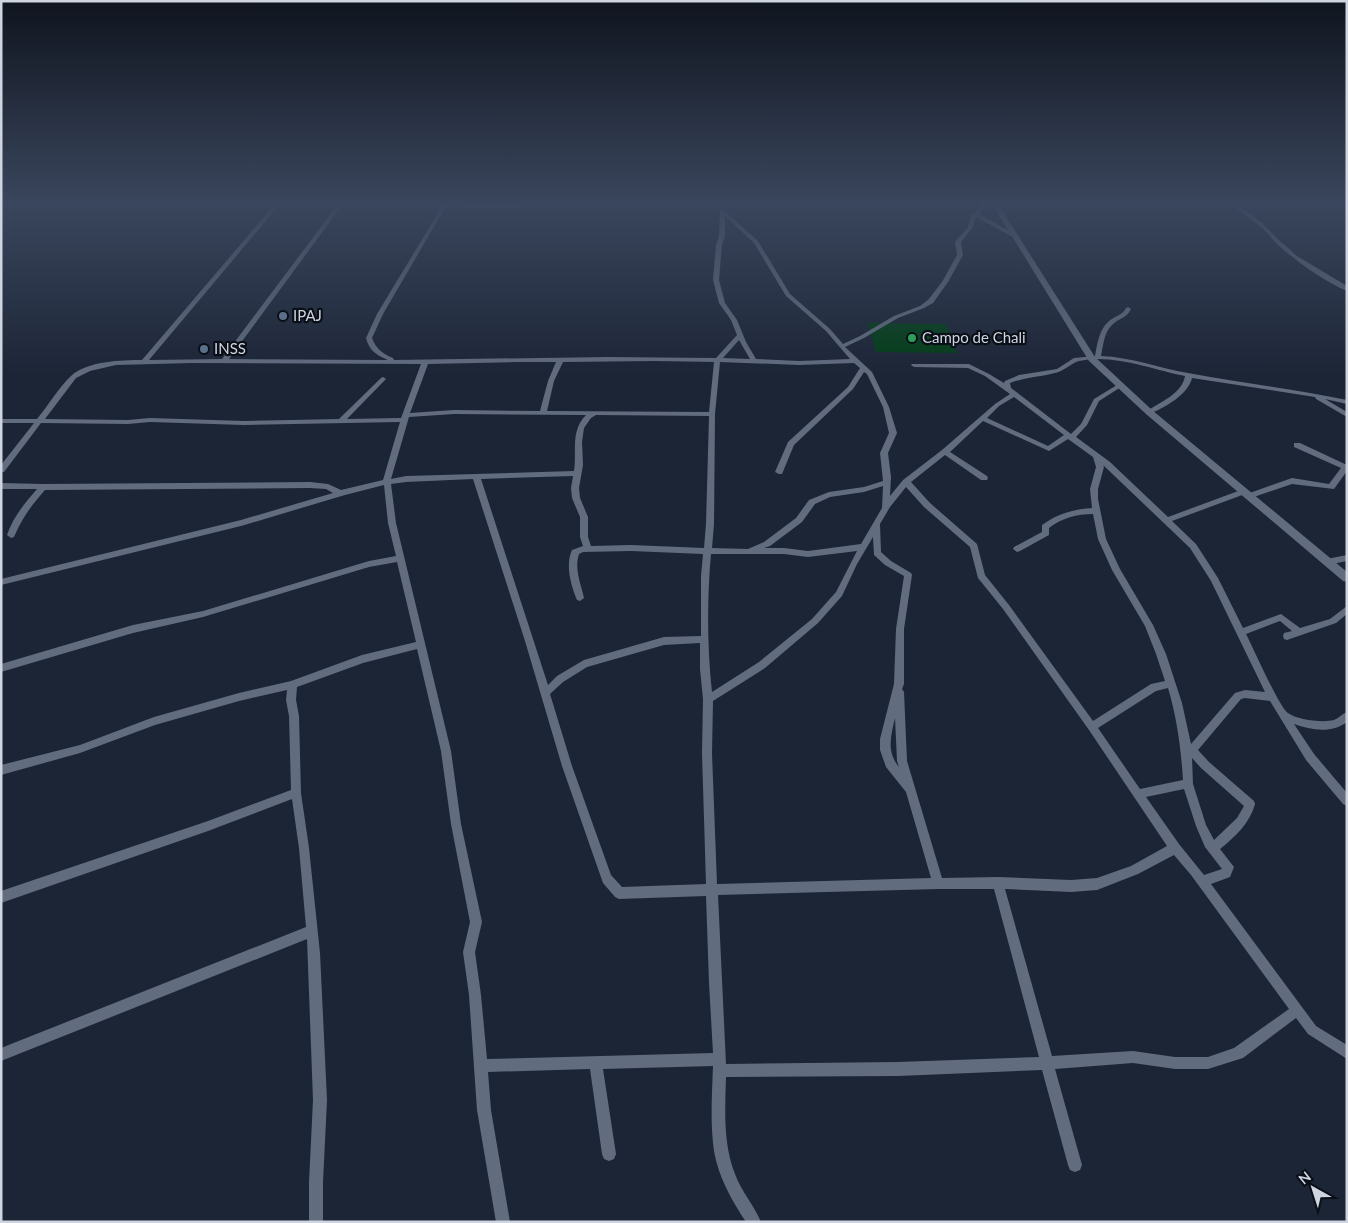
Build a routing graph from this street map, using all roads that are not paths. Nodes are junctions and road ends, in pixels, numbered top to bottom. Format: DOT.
graph roads {
  1 [pos="230,261"];
  2 [pos="298,261"];
  3 [pos="411,261"];
  4 [pos="718,261"];
  5 [pos="768,261"];
  6 [pos="957,261"];
  7 [pos="1031,261"];
  8 [pos="1302,261"];
  9 [pos="1347,289"];
  10 [pos="1128,309"];
  11 [pos="740,335"];
  12 [pos="841,346"];
  13 [pos="1095,358"];
  14 [pos="560,360"];
  15 [pos="224,361"];
  16 [pos="717,361"];
  17 [pos="754,361"];
  18 [pos="856,361"];
  19 [pos="397,362"];
  20 [pos="425,362"];
  21 [pos="143,363"];
  22 [pos="914,365"];
  23 [pos="864,367"];
  24 [pos="1189,376"];
  25 [pos="383,379"];
  26 [pos="1119,386"];
  27 [pos="1011,392"];
  28 [pos="1314,395"];
  29 [pos="1347,402"];
  30 [pos="595,412"];
  31 [pos="1149,412"];
  32 [pos="543,413"];
  33 [pos="712,414"];
  34 [pos="1347,415"];
  35 [pos="404,418"];
  36 [pos="982,418"];
  37 [pos="1,421"];
  38 [pos="40,421"];
  39 [pos="341,421"];
  40 [pos="1070,437"];
  41 [pos="1297,445"];
  42 [pos="945,452"];
  43 [pos="1096,457"];
  44 [pos="1346,468"];
  45 [pos="1,470"];
  46 [pos="578,472"];
  47 [pos="779,472"];
  48 [pos="476,477"];
  49 [pos="984,478"];
  50 [pos="387,481"];
  51 [pos="887,482"];
  52 [pos="906,482"];
  53 [pos="1,486"];
  54 [pos="371,486"];
  55 [pos="43,487"];
  56 [pos="388,492"];
  57 [pos="340,493"];
  58 [pos="1246,494"];
  59 [pos="886,508"];
  60 [pos="1096,511"];
  61 [pos="1168,520"];
  62 [pos="877,525"];
  63 [pos="11,535"];
  64 [pos="862,547"];
  65 [pos="588,549"];
  66 [pos="1017,549"];
  67 [pos="707,550"];
  68 [pos="746,552"];
  69 [pos="400,558"];
  70 [pos="1347,558"];
  71 [pos="1327,562"];
  72 [pos="1347,578"];
  73 [pos="1,582"];
  74 [pos="580,598"];
  75 [pos="1347,609"];
  76 [pos="1241,632"];
  77 [pos="1299,632"];
  78 [pos="1287,636"];
  79 [pos="705,640"];
  80 [pos="420,644"];
  81 [pos="1,668"];
  82 [pos="541,678"];
  83 [pos="560,679"];
  84 [pos="899,684"];
  85 [pos="1170,684"];
  86 [pos="292,685"];
  87 [pos="545,693"];
  88 [pos="1272,697"];
  89 [pos="708,699"];
  90 [pos="1284,716"];
  91 [pos="1347,716"];
  92 [pos="1092,727"];
  93 [pos="1188,748"];
  94 [pos="1,770"];
  95 [pos="1188,784"];
  96 [pos="909,788"];
  97 [pos="296,793"];
  98 [pos="1138,794"];
  99 [pos="1347,801"];
  100 [pos="1175,848"];
  101 [pos="1212,848"];
  102 [pos="1202,881"];
  103 [pos="998,883"];
  104 [pos="938,884"];
  105 [pos="712,890"];
  106 [pos="1,898"];
  107 [pos="311,931"];
  108 [pos="1298,1010"];
  109 [pos="1347,1053"];
  110 [pos="1,1055"];
  111 [pos="596,1063"];
  112 [pos="1047,1063"];
  113 [pos="720,1065"];
  114 [pos="481,1066"];
  115 [pos="609,1154"];
  116 [pos="1075,1165"];
  117 [pos="753,1221"];
  118 [pos="316,1222"];
  119 [pos="503,1222"];
  1 -- 21 [label="street"];
  2 -- 15 [label="street"];
  3 -- 19 [label="street"];
  4 -- 11 [label="street"];
  5 -- 12 [label="street"];
  6 -- 12 [label="street"];
  7 -- 13 [label="street"];
  8 -- 9 [label="street"];
  10 -- 13 [label="street"];
  11 -- 16 [label="street"];
  11 -- 17 [label="street"];
  12 -- 18 [label="street"];
  13 -- 24 [label="street"];
  13 -- 26 [label="street"];
  13 -- 27 [label="street"];
  14 -- 16 [label="street"];
  14 -- 20 [label="street"];
  14 -- 32 [label="street"];
  15 -- 19 [label="street"];
  15 -- 21 [label="street"];
  16 -- 17 [label="street"];
  16 -- 33 [label="street"];
  17 -- 18 [label="street"];
  18 -- 23 [label="street"];
  19 -- 20 [label="street"];
  20 -- 35 [label="street"];
  21 -- 38 [label="street"];
  22 -- 27 [label="street"];
  23 -- 47 [label="street"];
  23 -- 51 [label="street"];
  24 -- 28 [label="street"];
  24 -- 31 [label="street"];
  25 -- 39 [label="street"];
  26 -- 31 [label="street"];
  26 -- 40 [label="street"];
  27 -- 36 [label="street"];
  27 -- 40 [label="street"];
  28 -- 29 [label="street"];
  28 -- 34 [label="street"];
  30 -- 32 [label="street"];
  30 -- 33 [label="street"];
  30 -- 46 [label="street"];
  31 -- 58 [label="street"];
  32 -- 35 [label="street"];
  33 -- 67 [label="street"];
  35 -- 39 [label="street"];
  35 -- 50 [label="street"];
  36 -- 40 [label="street"];
  36 -- 42 [label="street"];
  37 -- 38 [label="street"];
  38 -- 39 [label="street"];
  38 -- 45 [label="street"];
  40 -- 43 [label="street"];
  41 -- 44 [label="street"];
  42 -- 49 [label="street"];
  42 -- 52 [label="street"];
  43 -- 60 [label="street"];
  43 -- 61 [label="street"];
  44 -- 58 [label="street"];
  46 -- 48 [label="street"];
  46 -- 65 [label="street"];
  48 -- 50 [label="street"];
  48 -- 82 [label="street"];
  50 -- 54 [label="street"];
  50 -- 56 [label="street"];
  51 -- 59 [label="street"];
  51 -- 68 [label="street"];
  52 -- 59 [label="street"];
  52 -- 92 [label="street"];
  53 -- 55 [label="street"];
  54 -- 56 [label="street"];
  54 -- 57 [label="street"];
  55 -- 57 [label="street"];
  55 -- 63 [label="street"];
  56 -- 69 [label="street"];
  57 -- 73 [label="street"];
  58 -- 61 [label="street"];
  58 -- 71 [label="street"];
  59 -- 62 [label="street"];
  60 -- 66 [label="street"];
  60 -- 85 [label="street"];
  61 -- 76 [label="street"];
  62 -- 64 [label="street"];
  62 -- 84 [label="street"];
  64 -- 68 [label="street"];
  64 -- 89 [label="street"];
  65 -- 67 [label="street"];
  65 -- 74 [label="street"];
  67 -- 68 [label="street"];
  67 -- 79 [label="street"];
  69 -- 80 [label="street"];
  69 -- 81 [label="street"];
  70 -- 71 [label="street"];
  71 -- 72 [label="street"];
  75 -- 77 [label="street"];
  76 -- 77 [label="street"];
  76 -- 88 [label="street"];
  77 -- 78 [label="street"];
  79 -- 83 [label="street"];
  79 -- 89 [label="street"];
  80 -- 86 [label="street"];
  80 -- 114 [label="street"];
  82 -- 83 [label="street"];
  82 -- 87 [label="street"];
  83 -- 87 [label="street"];
  84 -- 96 [label="street"];
  84 -- 96 [label="street"];
  85 -- 92 [label="street"];
  85 -- 93 [label="street"];
  86 -- 94 [label="street"];
  86 -- 97 [label="street"];
  87 -- 105 [label="street"];
  88 -- 90 [label="street"];
  88 -- 93 [label="street"];
  89 -- 105 [label="street"];
  90 -- 91 [label="street"];
  90 -- 99 [label="street"];
  92 -- 98 [label="street"];
  93 -- 95 [label="street"];
  93 -- 101 [label="street"];
  95 -- 98 [label="street"];
  95 -- 101 [label="street"];
  96 -- 104 [label="street"];
  97 -- 106 [label="street"];
  97 -- 107 [label="street"];
  98 -- 100 [label="street"];
  100 -- 102 [label="street"];
  100 -- 103 [label="street"];
  101 -- 102 [label="street"];
  102 -- 108 [label="street"];
  103 -- 104 [label="street"];
  103 -- 112 [label="street"];
  104 -- 105 [label="street"];
  105 -- 113 [label="street"];
  107 -- 110 [label="street"];
  107 -- 118 [label="street"];
  108 -- 109 [label="street"];
  108 -- 112 [label="street"];
  111 -- 113 [label="street"];
  111 -- 114 [label="street"];
  111 -- 115 [label="street"];
  112 -- 113 [label="street"];
  112 -- 116 [label="street"];
  113 -- 117 [label="street"];
  114 -- 119 [label="street"];
}
